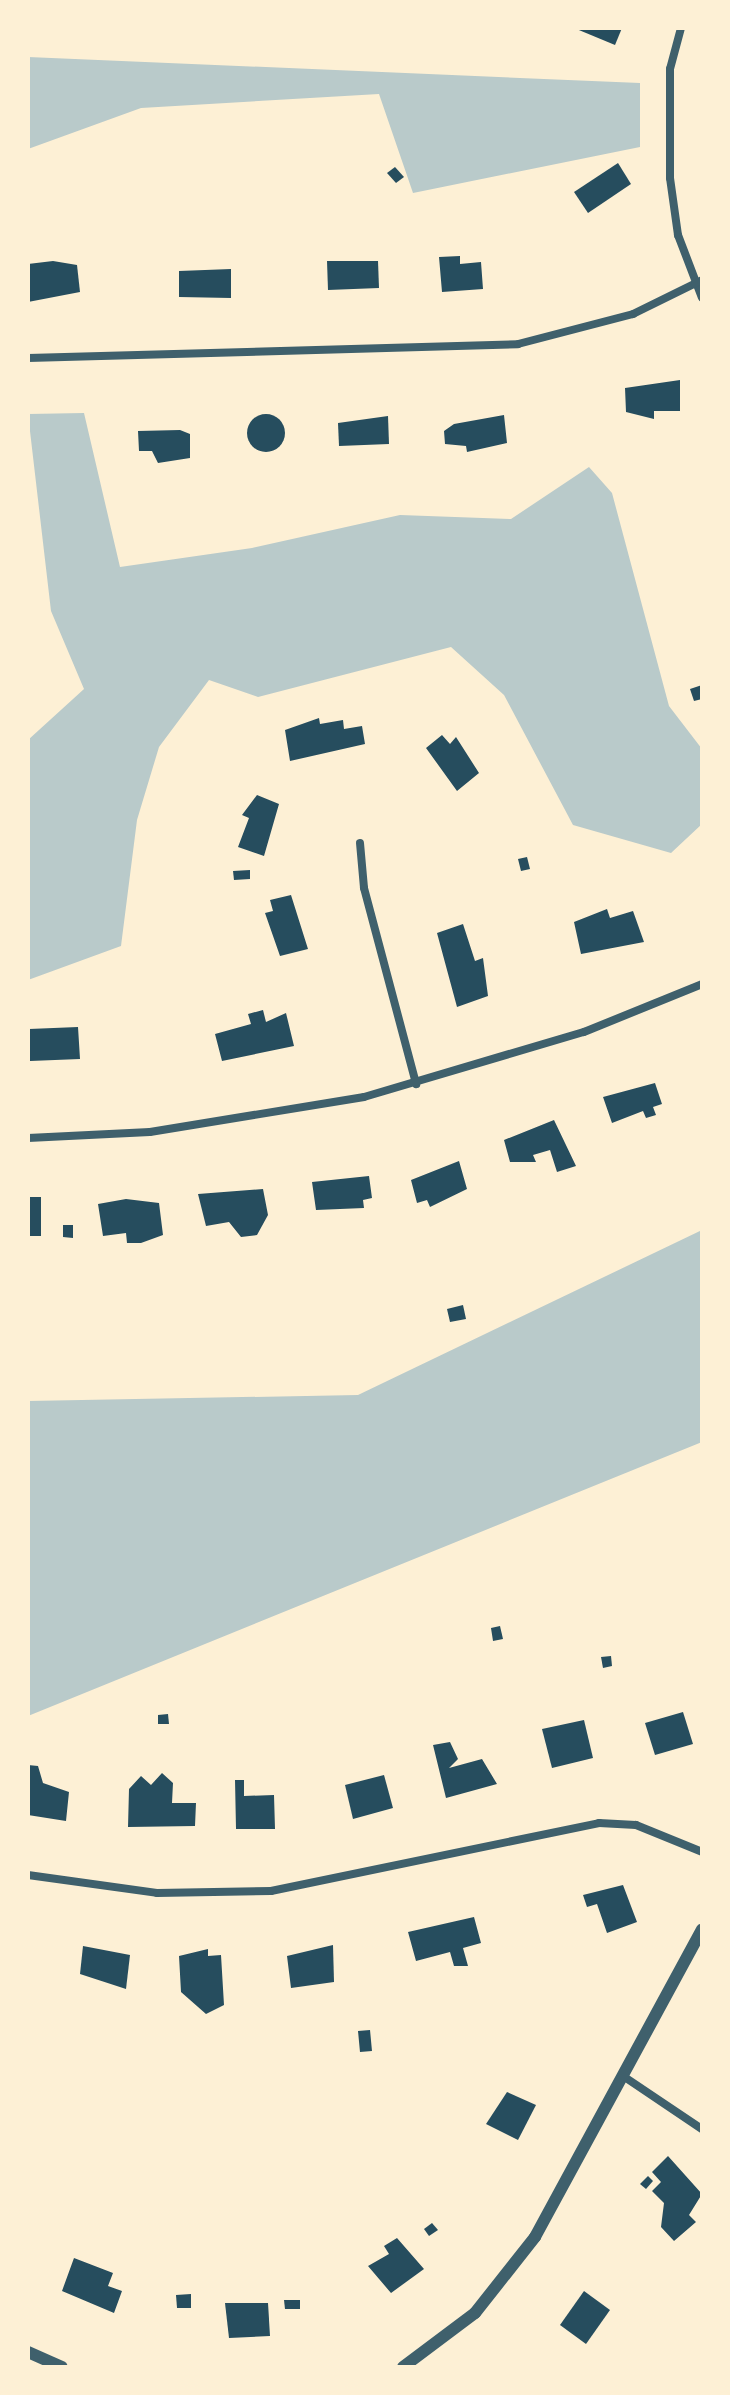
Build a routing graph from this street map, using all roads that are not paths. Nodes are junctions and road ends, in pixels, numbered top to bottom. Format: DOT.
graph roads {
  1 [pos="681,28"];
  2 [pos="699,282"];
  3 [pos="702,298"];
  4 [pos="28,358"];
  5 [pos="360,843"];
  6 [pos="702,984"];
  7 [pos="416,1084"];
  8 [pos="28,1138"];
  9 [pos="702,1852"];
  10 [pos="28,1875"];
  11 [pos="702,1929"];
  12 [pos="626,2078"];
  13 [pos="702,2129"];
  14 [pos="28,2352"];
  15 [pos="62,2367"];
  16 [pos="403,2367"];
  1 -- 2 [label="street"];
  2 -- 3 [label="street"];
  2 -- 4 [label="street"];
  5 -- 7 [label="street"];
  6 -- 7 [label="street"];
  7 -- 8 [label="street"];
  9 -- 10 [label="street"];
  11 -- 12 [label="street"];
  12 -- 13 [label="street"];
  12 -- 16 [label="street"];
  14 -- 15 [label="street"];
}
